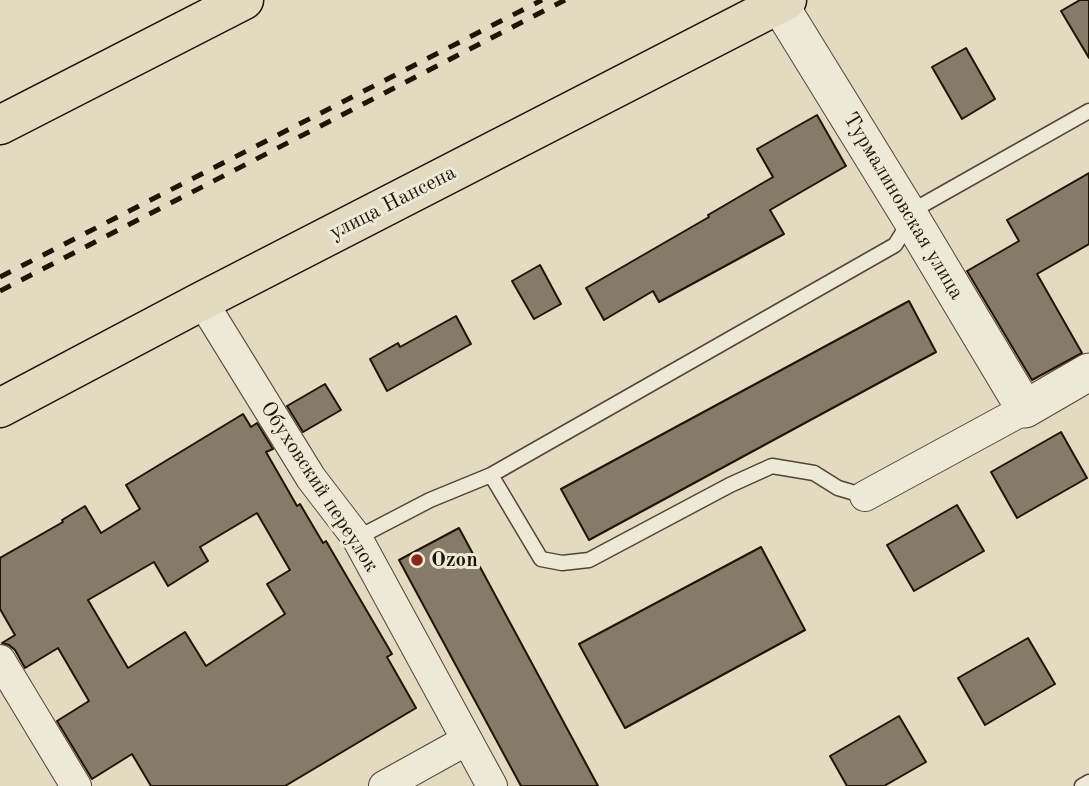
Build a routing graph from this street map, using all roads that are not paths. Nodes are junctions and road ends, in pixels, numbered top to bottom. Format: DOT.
graph roads {
  1 [pos="244,0"];
  2 [pos="783,2"];
  3 [pos="1089,111"];
  4 [pos="4,114"];
  5 [pos="912,220"];
  6 [pos="202,301"];
  7 [pos="1089,372"];
  8 [pos="0,408"];
  9 [pos="1026,409"];
  10 [pos="491,475"];
  11 [pos="865,496"];
  12 [pos="357,538"];
  13 [pos="0,660"];
  14 [pos="467,740"];
  15 [pos="1089,782"];
  16 [pos="76,786"];
  17 [pos="384,786"];
  18 [pos="492,786"];
  19 [pos="1082,786"];
  1 -- 4 [label="main road"];
  2 -- 5 [label="street, Турмалиновская улица"];
  2 -- 6 [label="main road, улица Нансена"];
  3 -- 5 [label="lane"];
  5 -- 9 [label="street, Турмалиновская улица"];
  5 -- 10 [label="lane"];
  6 -- 8 [label="main road, улица Нансена"];
  6 -- 12 [label="street, Обуховский переулок"];
  7 -- 9 [label="street"];
  9 -- 11 [label="street"];
  10 -- 11 [label="lane"];
  10 -- 12 [label="lane"];
  12 -- 14 [label="street, Обуховский переулок"];
  13 -- 16 [label="street"];
  14 -- 17 [label="street"];
  14 -- 18 [label="street, Обуховский переулок"];
  15 -- 19 [label="lane"];
}
